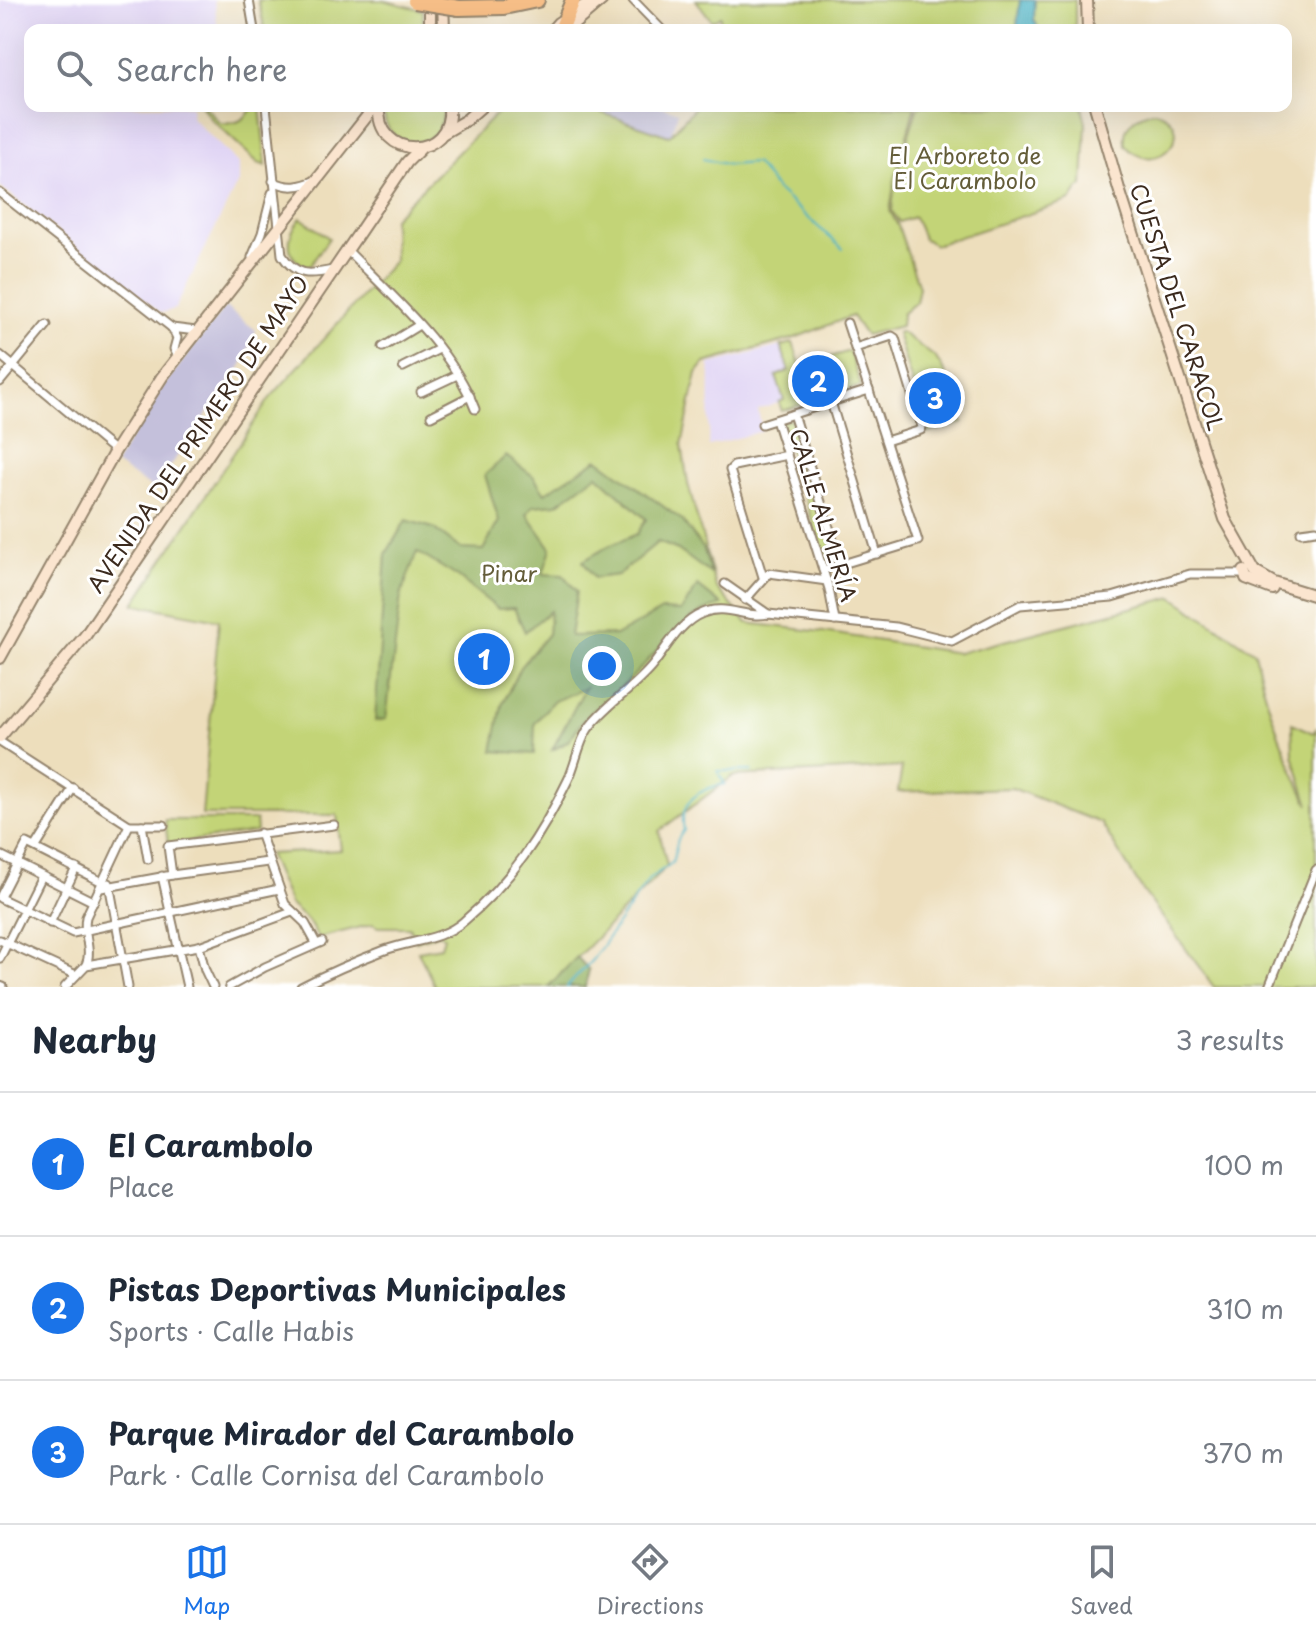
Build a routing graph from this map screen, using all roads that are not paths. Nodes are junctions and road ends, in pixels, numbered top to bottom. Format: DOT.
graph roads {
  1 [pos="249,0"];
  2 [pos="413,0"];
  3 [pos="430,0"];
  4 [pos="443,0"];
  5 [pos="537,0"];
  6 [pos="573,0"];
  7 [pos="593,0"];
  8 [pos="602,0"];
  9 [pos="633,0"];
  10 [pos="1087,0"];
  11 [pos="253,24"];
  12 [pos="430,24"];
  13 [pos="444,24"];
  14 [pos="565,24"];
  15 [pos="566,24"];
  16 [pos="567,24"];
  17 [pos="656,24"];
  18 [pos="1088,24"];
  19 [pos="267,112"];
  20 [pos="372,112"];
  21 [pos="378,112"];
  22 [pos="449,112"];
  23 [pos="475,112"];
  24 [pos="1097,112"];
  25 [pos="443,134"];
  26 [pos="421,148"];
  27 [pos="318,179"];
  28 [pos="274,184"];
  29 [pos="0,193"];
  30 [pos="280,229"];
  31 [pos="347,250"];
  32 [pos="247,268"];
  33 [pos="333,270"];
  34 [pos="847,323"];
  35 [pos="47,325"];
  36 [pos="419,325"];
  37 [pos="172,328"];
  38 [pos="196,331"];
  39 [pos="383,347"];
  40 [pos="855,348"];
  41 [pos="439,349"];
  42 [pos="0,355"];
  43 [pos="177,355"];
  44 [pos="13,366"];
  45 [pos="403,367"];
  46 [pos="457,375"];
  47 [pos="0,382"];
  48 [pos="869,390"];
  49 [pos="421,392"];
  50 [pos="470,396"];
  51 [pos="831,402"];
  52 [pos="475,409"];
  53 [pos="793,414"];
  54 [pos="431,416"];
  55 [pos="776,420"];
  56 [pos="762,424"];
  57 [pos="886,441"];
  58 [pos="115,451"];
  59 [pos="787,455"];
  60 [pos="1316,530"];
  61 [pos="1301,532"];
  62 [pos="877,554"];
  63 [pos="841,565"];
  64 [pos="823,570"];
  65 [pos="1249,574"];
  66 [pos="763,577"];
  67 [pos="827,581"];
  68 [pos="725,584"];
  69 [pos="1316,599"];
  70 [pos="745,600"];
  71 [pos="768,614"];
  72 [pos="835,621"];
  73 [pos="0,658"];
  74 [pos="0,739"];
  75 [pos="73,788"];
  76 [pos="129,825"];
  77 [pos="142,825"];
  78 [pos="164,825"];
  79 [pos="334,825"];
  80 [pos="260,833"];
  81 [pos="32,846"];
  82 [pos="0,855"];
  83 [pos="148,859"];
  84 [pos="268,862"];
  85 [pos="17,864"];
  86 [pos="76,868"];
  87 [pos="1316,870"];
  88 [pos="172,875"];
  89 [pos="41,876"];
  90 [pos="162,876"];
  91 [pos="106,883"];
  92 [pos="67,889"];
  93 [pos="279,889"];
  94 [pos="0,898"];
  95 [pos="94,902"];
  96 [pos="24,910"];
  97 [pos="292,912"];
  98 [pos="170,913"];
  99 [pos="50,923"];
  100 [pos="117,925"];
  101 [pos="85,933"];
  102 [pos="4,942"];
  103 [pos="199,946"];
  104 [pos="178,950"];
  105 [pos="0,958"];
  106 [pos="123,959"];
  107 [pos="86,965"];
  108 [pos="76,975"];
  109 [pos="65,987"];
  110 [pos="128,987"];
  111 [pos="186,987"];
  112 [pos="213,987"];
  113 [pos="229,987"];
  114 [pos="301,987"];
  115 [pos="1269,987"];
  1 -- 11 [label="street"];
  2 -- 5 [label="highway, bridge"];
  3 -- 12 [label="main road"];
  4 -- 13 [label="main road"];
  6 -- 14 [label="highway"];
  7 -- 15 [label="main road"];
  8 -- 16 [label="main road"];
  9 -- 17 [label="street"];
  10 -- 18 [label="main road"];
  19 -- 28 [label="street"];
  20 -- 27 [label="main road"];
  21 -- 26 [label="main road"];
  22 -- 25 [label="main road"];
  23 -- 25 [label="main road"];
  24 -- 65 [label="main road, CUESTA DEL CARACOL"];
  25 -- 26 [label="main road, AVENIDA DEL PRIMERO DE MAYO"];
  26 -- 31 [label="main road, AVENIDA DEL PRIMERO DE MAYO"];
  27 -- 28 [label="street"];
  27 -- 30 [label="main road"];
  28 -- 30 [label="street"];
  28 -- 32 [label="street"];
  29 -- 37 [label="street"];
  30 -- 32 [label="main road"];
  30 -- 33 [label="street"];
  31 -- 33 [label="main road, AVENIDA DEL PRIMERO DE MAYO"];
  31 -- 36 [label="street"];
  32 -- 38 [label="main road"];
  33 -- 74 [label="main road, AVENIDA DEL PRIMERO DE MAYO"];
  34 -- 40 [label="street"];
  35 -- 44 [label="street"];
  36 -- 39 [label="street"];
  36 -- 41 [label="street"];
  37 -- 38 [label="street"];
  37 -- 43 [label="street"];
  38 -- 43 [label="main road"];
  40 -- 48 [label="street"];
  40 -- 57 [label="street"];
  41 -- 45 [label="street"];
  41 -- 46 [label="street"];
  42 -- 44 [label="street"];
  43 -- 58 [label="main road"];
  44 -- 47 [label="street"];
  44 -- 58 [label="street"];
  46 -- 49 [label="street"];
  46 -- 50 [label="street"];
  48 -- 51 [label="street"];
  48 -- 57 [label="street"];
  50 -- 52 [label="street"];
  50 -- 54 [label="street"];
  51 -- 53 [label="street"];
  51 -- 62 [label="street"];
  53 -- 55 [label="street"];
  53 -- 63 [label="street, CALLE ALMERÍA"];
  55 -- 56 [label="street"];
  55 -- 59 [label="street, CALLE ALMERÍA"];
  57 -- 62 [label="street"];
  58 -- 73 [label="main road"];
  59 -- 64 [label="street, CALLE ALMERÍA"];
  59 -- 66 [label="street"];
  60 -- 61 [label="street"];
  62 -- 63 [label="street"];
  63 -- 64 [label="street"];
  64 -- 67 [label="street, CALLE ALMERÍA"];
  65 -- 69 [label="main road"];
  65 -- 72 [label="street"];
  66 -- 67 [label="street"];
  66 -- 70 [label="street"];
  67 -- 72 [label="street, CALLE ALMERÍA"];
  68 -- 70 [label="street"];
  70 -- 71 [label="street"];
  71 -- 72 [label="street"];
  71 -- 114 [label="street"];
  74 -- 75 [label="street"];
  75 -- 76 [label="street"];
  75 -- 81 [label="street"];
  76 -- 77 [label="street"];
  76 -- 91 [label="street"];
  77 -- 78 [label="street"];
  77 -- 83 [label="street"];
  79 -- 80 [label="street"];
  80 -- 84 [label="street"];
  80 -- 88 [label="street"];
  81 -- 85 [label="street"];
  81 -- 86 [label="street"];
  82 -- 85 [label="street"];
  84 -- 88 [label="street"];
  84 -- 93 [label="street"];
  85 -- 89 [label="street"];
  85 -- 94 [label="street"];
  86 -- 91 [label="street"];
  86 -- 92 [label="street"];
  87 -- 115 [label="street"];
  88 -- 90 [label="street"];
  89 -- 92 [label="street"];
  89 -- 96 [label="street"];
  90 -- 91 [label="street"];
  90 -- 98 [label="street"];
  91 -- 95 [label="street"];
  91 -- 100 [label="street"];
  92 -- 95 [label="street"];
  92 -- 99 [label="street"];
  93 -- 97 [label="street"];
  93 -- 98 [label="street"];
  94 -- 96 [label="street"];
  95 -- 101 [label="street"];
  96 -- 99 [label="street"];
  96 -- 102 [label="street"];
  97 -- 103 [label="street"];
  97 -- 113 [label="street"];
  98 -- 100 [label="street"];
  98 -- 104 [label="street"];
  99 -- 101 [label="street"];
  100 -- 101 [label="street"];
  100 -- 106 [label="street"];
  101 -- 107 [label="street"];
  102 -- 105 [label="street"];
  102 -- 108 [label="street"];
  103 -- 104 [label="street"];
  103 -- 112 [label="street"];
  104 -- 106 [label="street"];
  104 -- 111 [label="street"];
  106 -- 107 [label="street"];
  106 -- 110 [label="street"];
  107 -- 108 [label="street"];
  108 -- 109 [label="street"];
}
